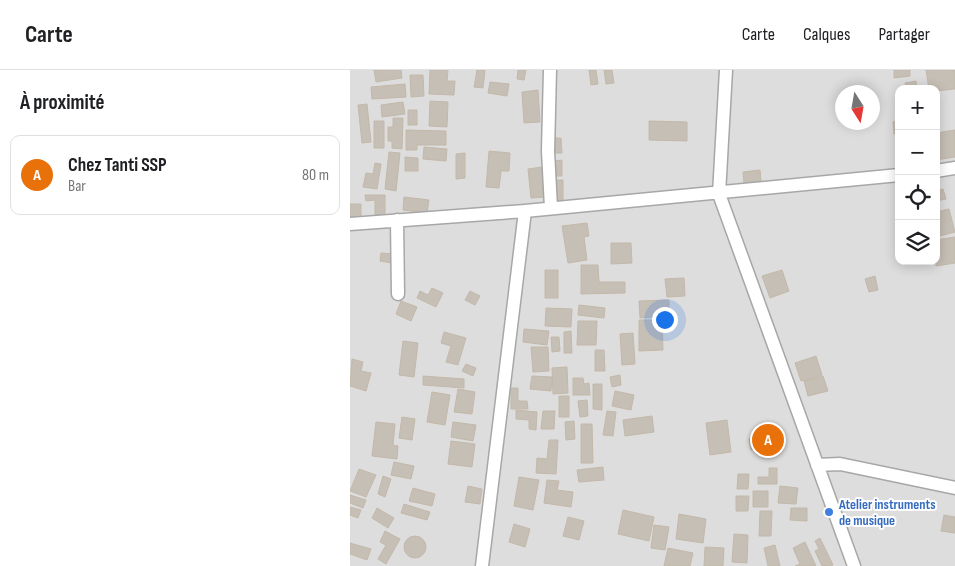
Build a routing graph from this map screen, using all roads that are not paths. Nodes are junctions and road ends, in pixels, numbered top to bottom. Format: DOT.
graph roads {
  1 [pos="550,70"];
  2 [pos="726,70"];
  3 [pos="955,168"];
  4 [pos="940,170"];
  5 [pos="895,174"];
  6 [pos="719,194"];
  7 [pos="551,208"];
  8 [pos="525,211"];
  9 [pos="397,220"];
  10 [pos="350,224"];
  11 [pos="398,294"];
  12 [pos="817,465"];
  13 [pos="955,488"];
  14 [pos="482,566"];
  15 [pos="854,566"];
  1 -- 7 [label="street"];
  2 -- 6 [label="street"];
  3 -- 4 [label="street"];
  5 -- 6 [label="street"];
  6 -- 7 [label="street"];
  6 -- 12 [label="street"];
  7 -- 8 [label="street"];
  8 -- 9 [label="street"];
  8 -- 14 [label="street"];
  9 -- 10 [label="street"];
  9 -- 11 [label="street"];
  12 -- 13 [label="street"];
  12 -- 15 [label="street"];
}
